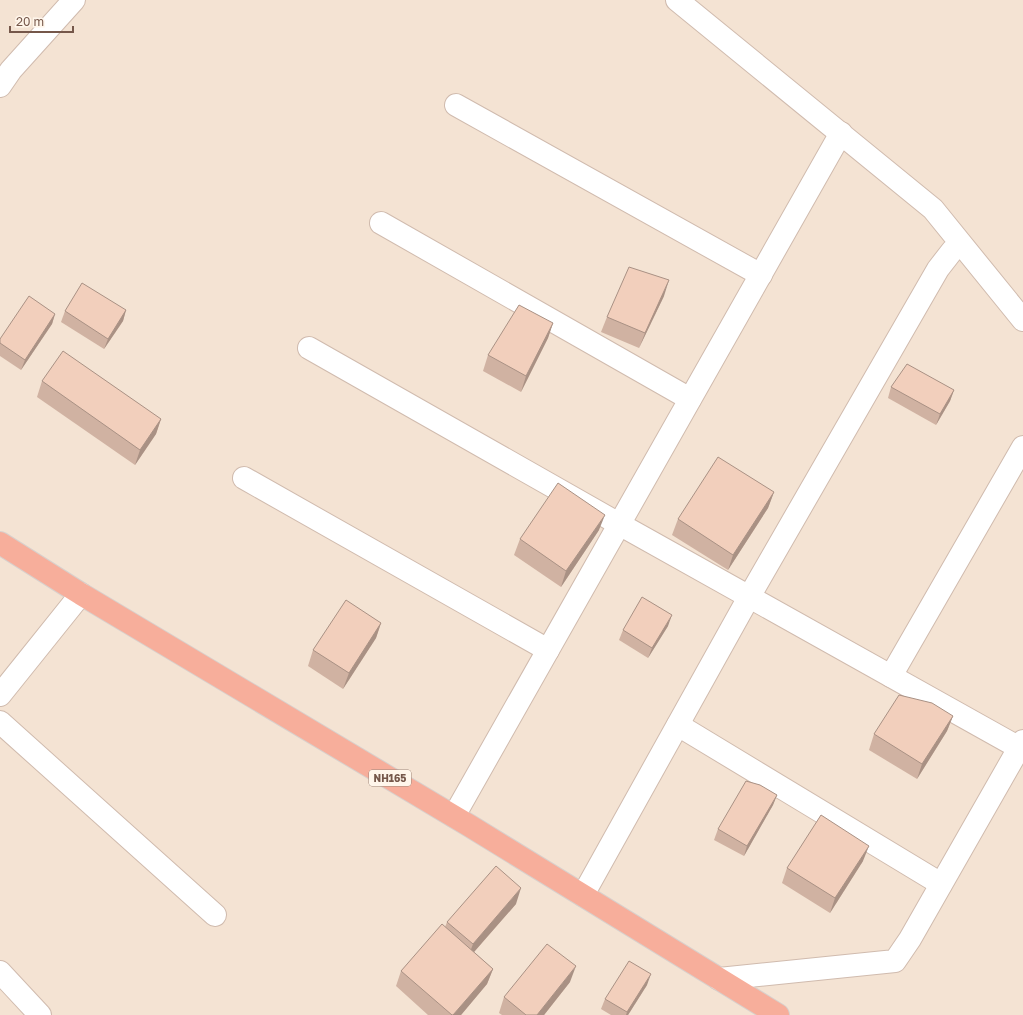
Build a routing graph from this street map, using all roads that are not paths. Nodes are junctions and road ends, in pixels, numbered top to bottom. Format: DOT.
graph roads {
  1 [pos="74,0"];
  2 [pos="677,0"];
  3 [pos="4,72"];
  4 [pos="456,105"];
  5 [pos="842,133"];
  6 [pos="381,223"];
  7 [pos="961,245"];
  8 [pos="761,275"];
  9 [pos="1023,320"];
  10 [pos="309,348"];
  11 [pos="690,399"];
  12 [pos="1023,447"];
  13 [pos="244,478"];
  14 [pos="619,524"];
  15 [pos="0,544"];
  16 [pos="81,594"];
  17 [pos="749,597"];
  18 [pos="548,650"];
  19 [pos="891,676"];
  20 [pos="0,695"];
  21 [pos="0,722"];
  22 [pos="678,725"];
  23 [pos="1022,746"];
  24 [pos="454,816"];
  25 [pos="941,884"];
  26 [pos="583,895"];
  27 [pos="215,915"];
  28 [pos="0,972"];
  29 [pos="719,979"];
  30 [pos="40,1015"];
  31 [pos="778,1015"];
  1 -- 3 [label="street"];
  2 -- 5 [label="street"];
  4 -- 8 [label="street"];
  5 -- 7 [label="street"];
  5 -- 8 [label="street"];
  6 -- 11 [label="street"];
  7 -- 9 [label="street"];
  7 -- 17 [label="street"];
  8 -- 11 [label="street"];
  10 -- 14 [label="street"];
  11 -- 14 [label="street"];
  12 -- 19 [label="street"];
  13 -- 18 [label="street"];
  14 -- 17 [label="street"];
  14 -- 18 [label="street"];
  15 -- 16 [label="highway, NH165"];
  16 -- 20 [label="street"];
  16 -- 24 [label="highway, NH165"];
  17 -- 19 [label="street"];
  17 -- 22 [label="street"];
  18 -- 24 [label="street"];
  19 -- 23 [label="street"];
  21 -- 27 [label="street"];
  22 -- 25 [label="street"];
  22 -- 26 [label="street"];
  23 -- 25 [label="street"];
  24 -- 26 [label="highway, NH165"];
  25 -- 29 [label="street"];
  26 -- 29 [label="highway, NH165"];
  28 -- 30 [label="street"];
  29 -- 31 [label="highway, NH165"];
}
